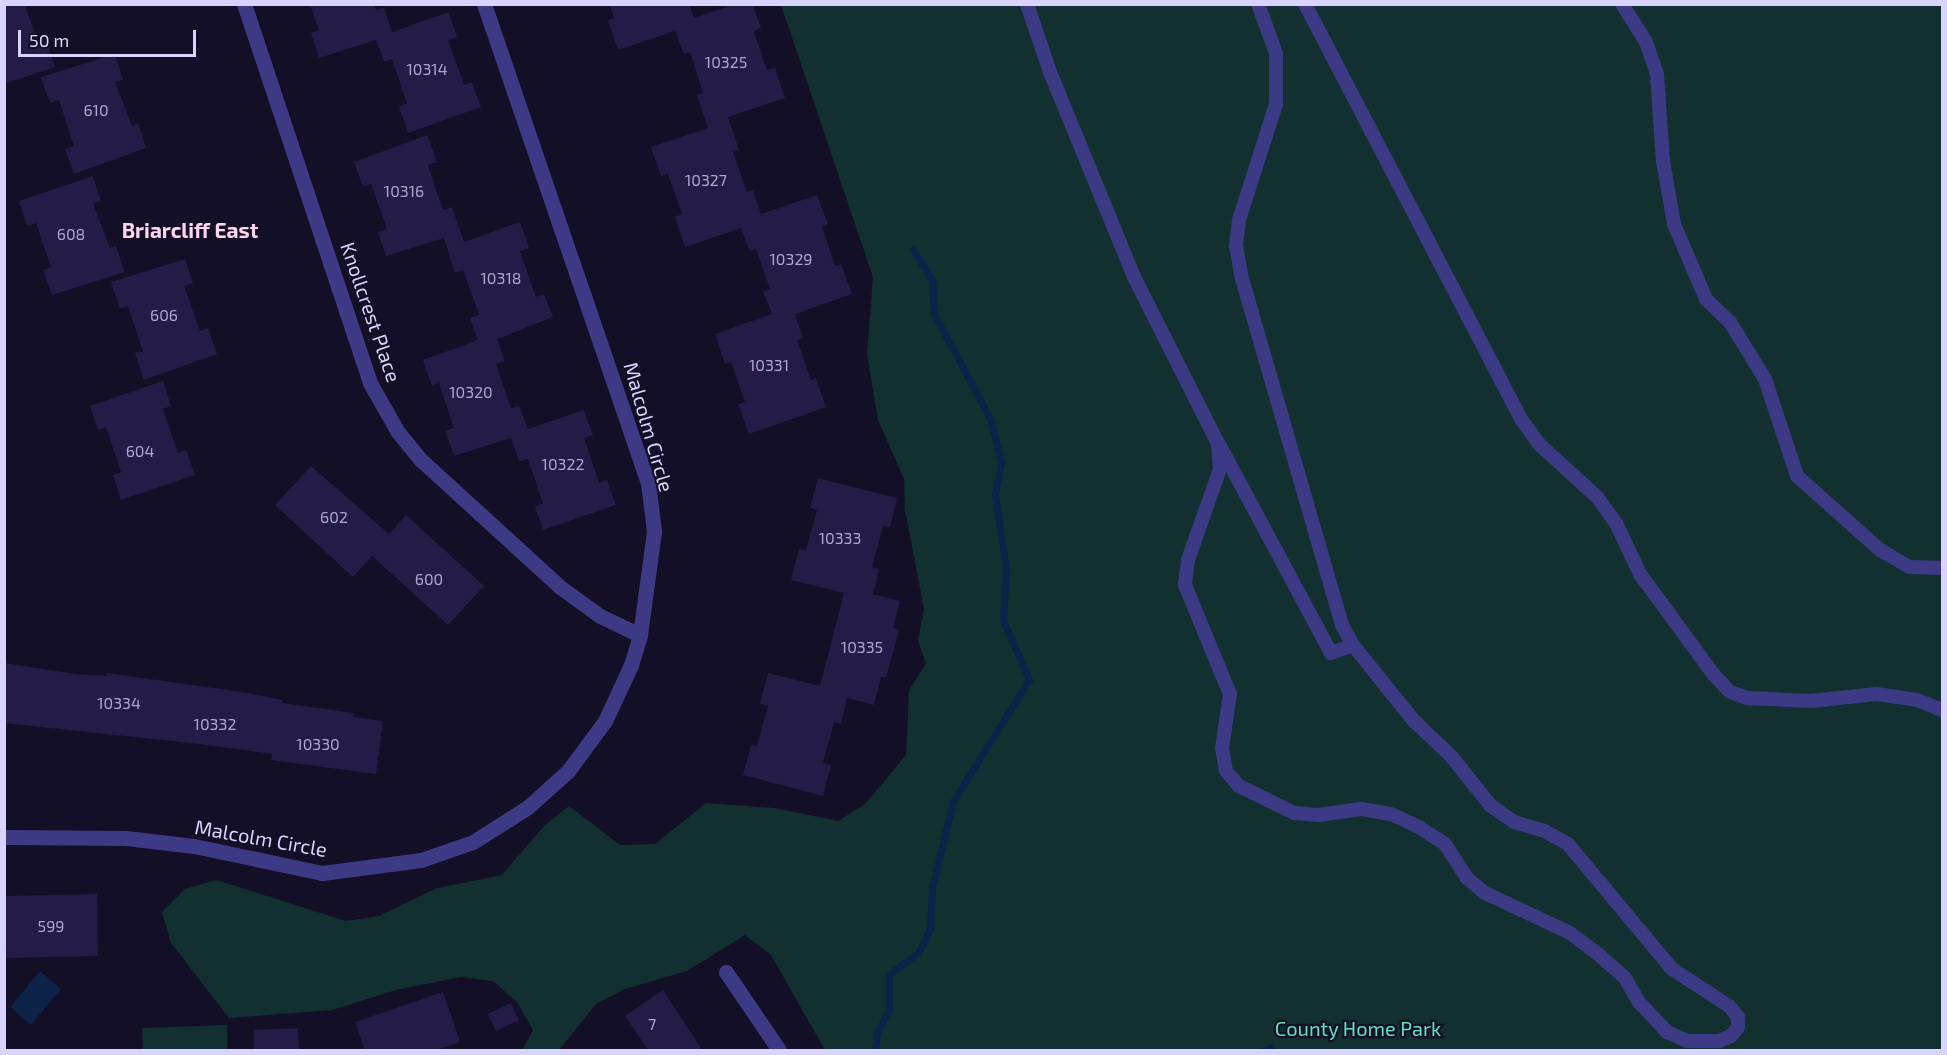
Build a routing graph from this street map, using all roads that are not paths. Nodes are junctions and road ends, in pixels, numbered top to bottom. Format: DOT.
graph roads {
  1 [pos="244,4"];
  2 [pos="484,4"];
  3 [pos="1027,4"];
  4 [pos="1258,4"];
  5 [pos="1305,4"];
  6 [pos="1622,4"];
  7 [pos="1218,443"];
  8 [pos="1942,568"];
  9 [pos="640,635"];
  10 [pos="1353,645"];
  11 [pos="1942,710"];
  12 [pos="4,837"];
  13 [pos="726,972"];
  14 [pos="779,1050"];
  1 -- 9 [label="street, Knollcrest Place"];
  2 -- 9 [label="street, Malcolm Circle"];
  3 -- 7 [label="lane"];
  4 -- 10 [label="lane"];
  5 -- 11 [label="lane"];
  6 -- 8 [label="lane"];
  7 -- 10 [label="lane"];
  7 -- 10 [label="lane"];
  9 -- 12 [label="street, Malcolm Circle"];
  13 -- 14 [label="street"];
}
